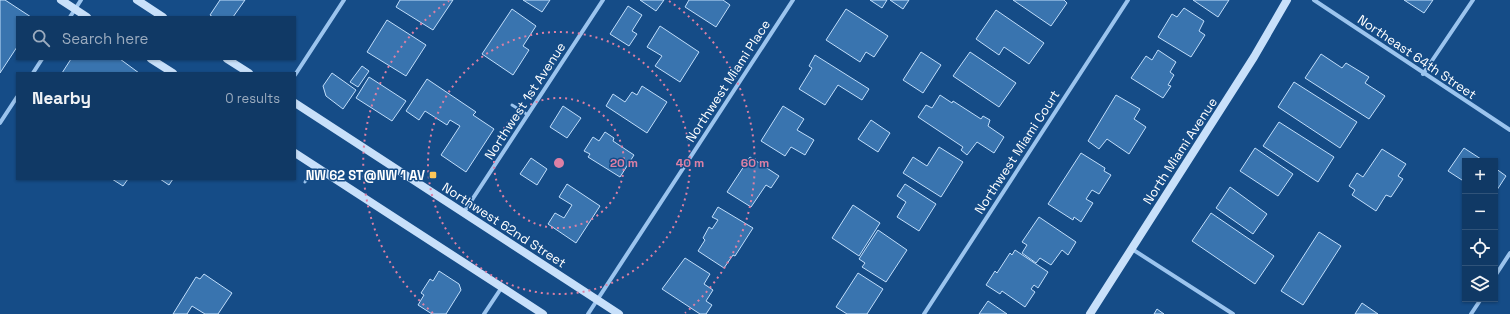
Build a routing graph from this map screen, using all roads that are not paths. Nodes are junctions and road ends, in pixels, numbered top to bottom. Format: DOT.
graph roads {
  1 [pos="61,0"];
  2 [pos="81,0"];
  3 [pos="136,0"];
  4 [pos="344,0"];
  5 [pos="603,0"];
  6 [pos="793,0"];
  7 [pos="1128,0"];
  8 [pos="1287,0"];
  9 [pos="1314,0"];
  10 [pos="1474,0"];
  11 [pos="75,9"];
  12 [pos="71,16"];
  13 [pos="86,16"];
  14 [pos="161,16"];
  15 [pos="41,60"];
  16 [pos="153,60"];
  17 [pos="229,60"];
  18 [pos="33,72"];
  19 [pos="171,72"];
  20 [pos="247,72"];
  21 [pos="296,73"];
  22 [pos="1423,74"];
  23 [pos="16,99"];
  24 [pos="296,104"];
  25 [pos="512,105"];
  26 [pos="528,115"];
  27 [pos="0,123"];
  28 [pos="1510,130"];
  29 [pos="296,153"];
  30 [pos="316,166"];
  31 [pos="305,182"];
  32 [pos="463,213"];
  33 [pos="1132,249"];
  34 [pos="1510,253"];
  35 [pos="1498,271"];
  36 [pos="502,287"];
  37 [pos="598,300"];
  38 [pos="1479,302"];
  39 [pos="484,314"];
  40 [pos="543,314"];
  41 [pos="588,314"];
  42 [pos="619,314"];
  43 [pos="924,314"];
  44 [pos="1090,314"];
  45 [pos="1233,314"];
  46 [pos="1471,314"];
  1 -- 11 [label="main road"];
  2 -- 11 [label="street"];
  3 -- 14 [label="main road"];
  4 -- 21 [label="street"];
  5 -- 26 [label="street, Northwest 1st Avenue"];
  6 -- 37 [label="street, Northwest Miami Place"];
  7 -- 43 [label="street, Northwest Miami Court"];
  8 -- 33 [label="main road, North Miami Avenue"];
  9 -- 22 [label="street, Northeast 64th Street"];
  10 -- 22 [label="street"];
  11 -- 12 [label="street"];
  11 -- 13 [label="main road"];
  15 -- 18 [label="street"];
  16 -- 19 [label="main road"];
  17 -- 20 [label="main road"];
  22 -- 28 [label="street, Northeast 64th Street"];
  23 -- 27 [label="street"];
  24 -- 32 [label="main road, Northwest 62nd Street"];
  25 -- 26 [label="lane"];
  26 -- 32 [label="street, Northwest 1st Avenue"];
  29 -- 30 [label="main road"];
  30 -- 31 [label="lane"];
  30 -- 36 [label="main road"];
  32 -- 37 [label="main road, Northwest 62nd Street"];
  33 -- 44 [label="main road, North Miami Avenue"];
  33 -- 45 [label="street"];
  34 -- 35 [label="street"];
  36 -- 39 [label="street"];
  36 -- 40 [label="main road"];
  37 -- 41 [label="street, Northwest Miami Place"];
  37 -- 42 [label="main road, Northwest 62nd Street"];
  38 -- 46 [label="street"];
}
